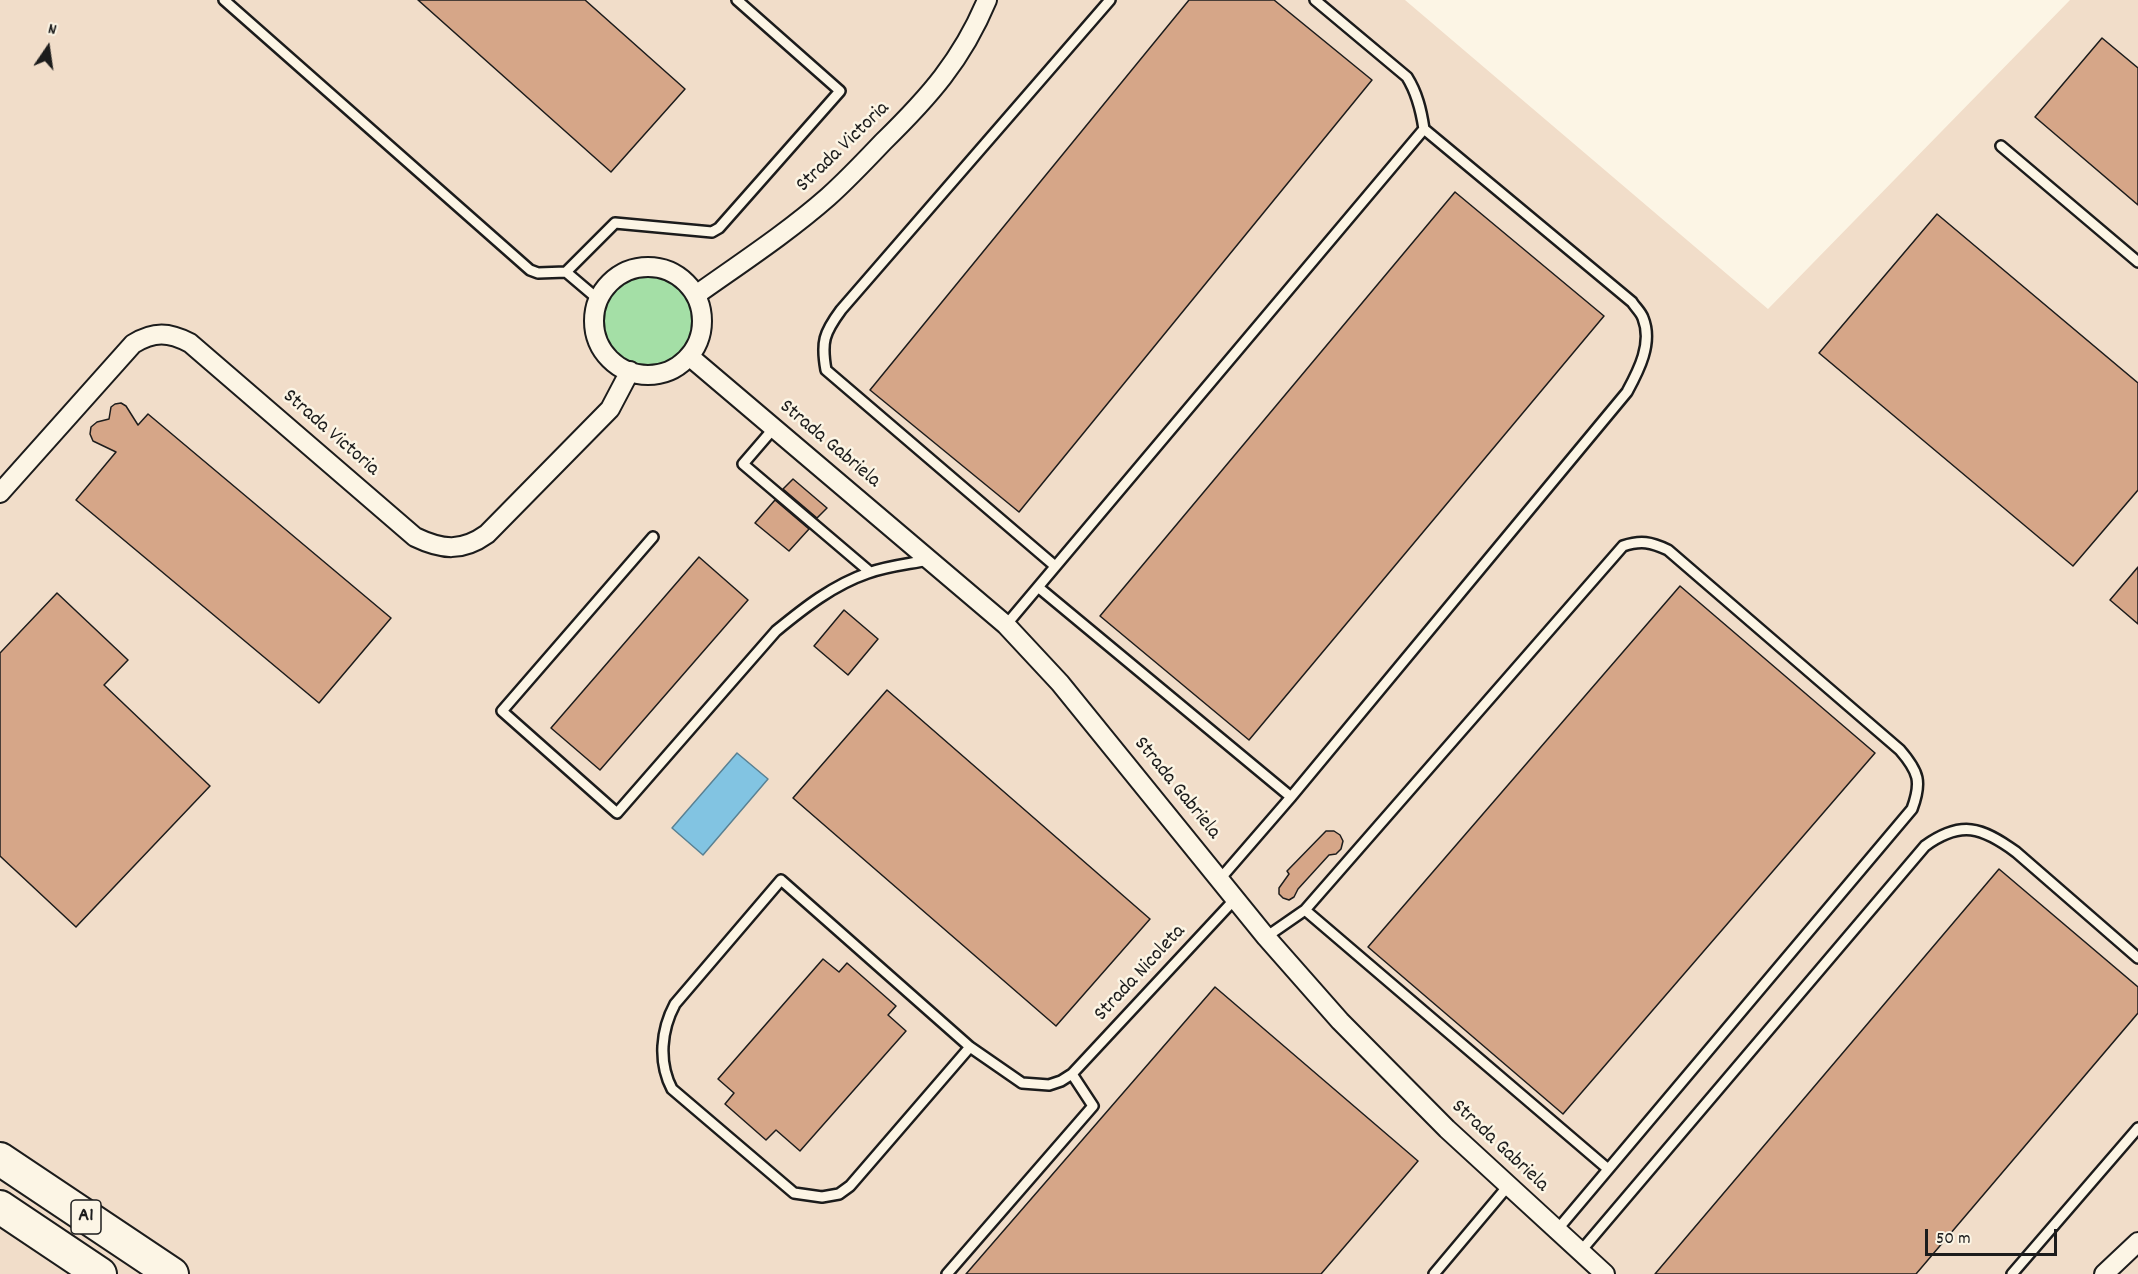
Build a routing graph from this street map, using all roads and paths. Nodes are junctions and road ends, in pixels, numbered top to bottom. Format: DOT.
graph roads {
  1 [pos="224,0"];
  2 [pos="737,0"];
  3 [pos="987,0"];
  4 [pos="1110,0"];
  5 [pos="1315,0"];
  6 [pos="1424,129"];
  7 [pos="2001,146"];
  8 [pos="2138,262"];
  9 [pos="566,272"];
  10 [pos="696,295"];
  11 [pos="598,300"];
  12 [pos="689,356"];
  13 [pos="630,371"];
  14 [pos="774,428"];
  15 [pos="0,493"];
  16 [pos="653,537"];
  17 [pos="930,560"];
  18 [pos="1055,566"];
  19 [pos="870,572"];
  20 [pos="1038,587"];
  21 [pos="1006,625"];
  22 [pos="1291,797"];
  23 [pos="1220,879"];
  24 [pos="1235,899"];
  25 [pos="1305,910"];
  26 [pos="1266,937"];
  27 [pos="2138,958"];
  28 [pos="970,1047"];
  29 [pos="1072,1074"];
  30 [pos="2138,1128"];
  31 [pos="0,1159"];
  32 [pos="1608,1169"];
  33 [pos="1508,1186"];
  34 [pos="0,1207"];
  35 [pos="1557,1230"];
  36 [pos="2138,1242"];
  37 [pos="1580,1252"];
  38 [pos="100,1274"];
  39 [pos="172,1274"];
  40 [pos="947,1274"];
  41 [pos="1434,1274"];
  42 [pos="1605,1274"];
  43 [pos="2013,1274"];
  44 [pos="2104,1274"];
  1 -- 9 [label="lane"];
  2 -- 9 [label="lane"];
  3 -- 10 [label="street, Strada Victoria"];
  4 -- 18 [label="lane"];
  5 -- 6 [label="lane"];
  6 -- 18 [label="lane"];
  6 -- 22 [label="lane"];
  7 -- 8 [label="lane"];
  9 -- 11 [label="lane"];
  10 -- 11 [label="street"];
  10 -- 12 [label="street"];
  11 -- 13 [label="street"];
  12 -- 13 [label="street"];
  12 -- 14 [label="street, Strada Gabriela"];
  13 -- 15 [label="street, Strada Victoria"];
  14 -- 17 [label="street, Strada Gabriela"];
  14 -- 19 [label="lane"];
  16 -- 19 [label="lane"];
  17 -- 19 [label="lane"];
  17 -- 21 [label="street, Strada Gabriela"];
  18 -- 20 [label="lane"];
  20 -- 21 [label="lane"];
  20 -- 22 [label="lane"];
  21 -- 23 [label="street, Strada Gabriela"];
  22 -- 23 [label="lane"];
  23 -- 24 [label="street, Strada Gabriela"];
  24 -- 26 [label="street, Strada Gabriela"];
  24 -- 29 [label="lane, Strada Nicoleta"];
  25 -- 26 [label="lane"];
  25 -- 32 [label="lane"];
  25 -- 32 [label="lane"];
  26 -- 33 [label="street, Strada Gabriela"];
  27 -- 37 [label="lane"];
  28 -- 28 [label="lane"];
  28 -- 29 [label="lane"];
  29 -- 40 [label="lane"];
  30 -- 43 [label="lane"];
  31 -- 39 [label="highway, A1"];
  32 -- 35 [label="lane"];
  33 -- 35 [label="street, Strada Gabriela"];
  33 -- 41 [label="lane"];
  34 -- 38 [label="highway, A1"];
  35 -- 37 [label="street, Strada Gabriela"];
  36 -- 44 [label="street"];
  37 -- 42 [label="street, Strada Gabriela"];
}
